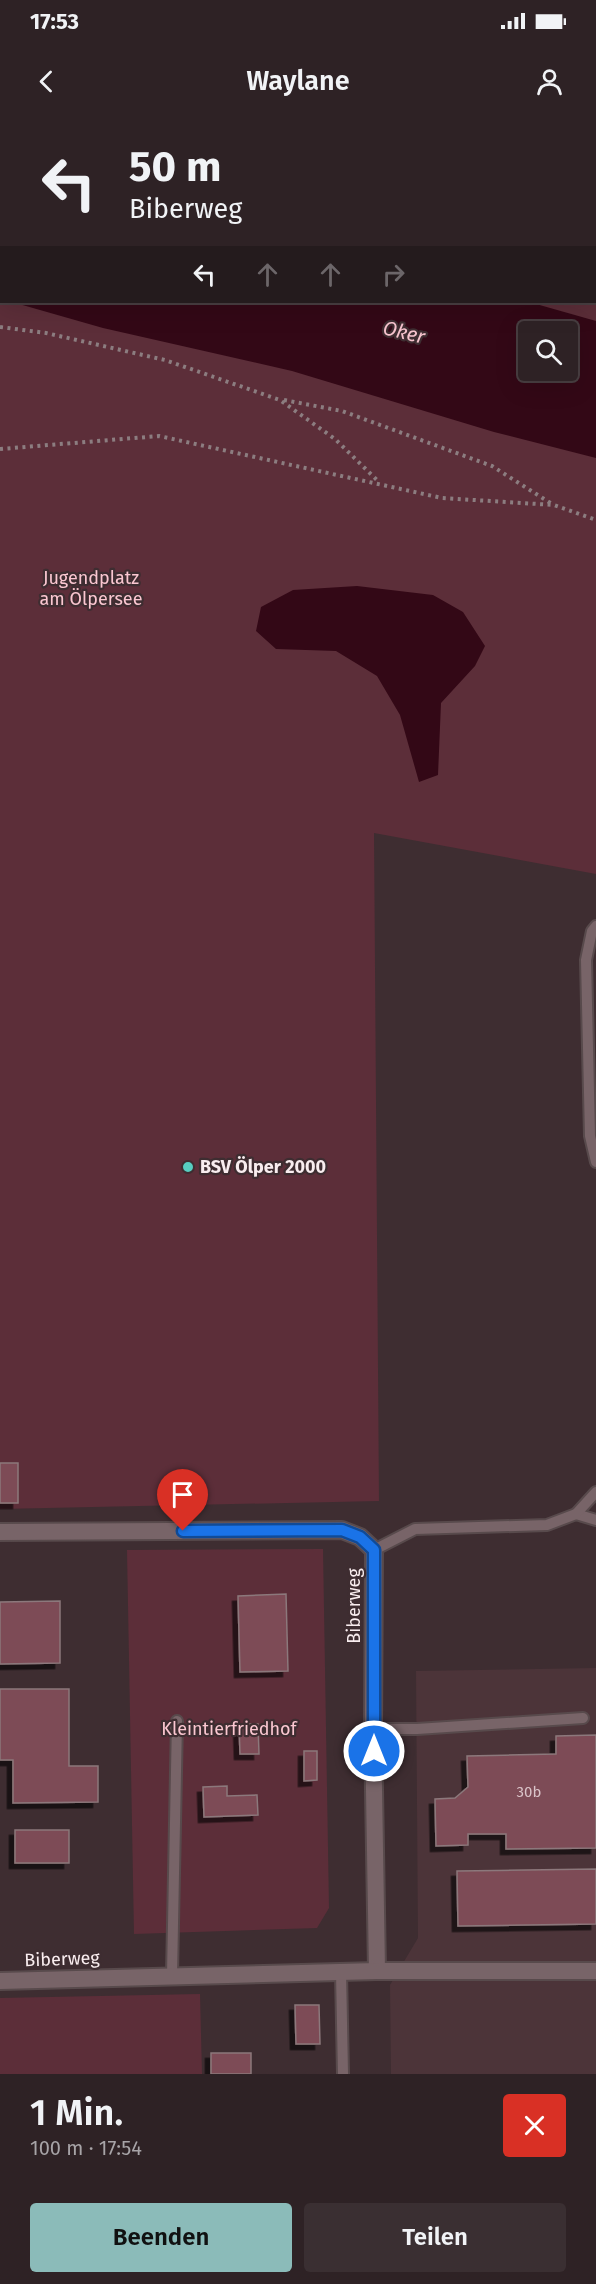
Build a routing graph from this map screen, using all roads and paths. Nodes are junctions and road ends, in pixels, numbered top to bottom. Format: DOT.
graph roads {
  1 [pos="0,327"];
  2 [pos="280,400"];
  3 [pos="0,449"];
  4 [pos="381,483"];
  5 [pos="554,505"];
  6 [pos="596,519"];
  7 [pos="596,926"];
  8 [pos="596,1162"];
  9 [pos="596,1492"];
  10 [pos="576,1514"];
  11 [pos="596,1520"];
  12 [pos="0,1532"];
  13 [pos="374,1550"];
  14 [pos="584,1718"];
  15 [pos="177,1721"];
  16 [pos="373,1729"];
  17 [pos="377,1971"];
  18 [pos="596,1971"];
  19 [pos="341,1972"];
  20 [pos="172,1975"];
  21 [pos="0,1981"];
  22 [pos="343,2074"];
  1 -- 2 [label="path"];
  2 -- 4 [label="path"];
  2 -- 5 [label="path"];
  3 -- 4 [label="path"];
  4 -- 5 [label="path"];
  5 -- 6 [label="path"];
  7 -- 8 [label="lane"];
  9 -- 10 [label="lane"];
  10 -- 11 [label="lane"];
  10 -- 13 [label="lane"];
  12 -- 13 [label="street, Biberweg"];
  13 -- 16 [label="street, Biberweg"];
  14 -- 16 [label="lane"];
  15 -- 20 [label="lane"];
  16 -- 17 [label="street, Biberweg"];
  17 -- 18 [label="street, Biberweg"];
  17 -- 19 [label="street, Biberweg"];
  19 -- 20 [label="street, Biberweg"];
  19 -- 22 [label="lane"];
  20 -- 21 [label="street, Biberweg"];
}
